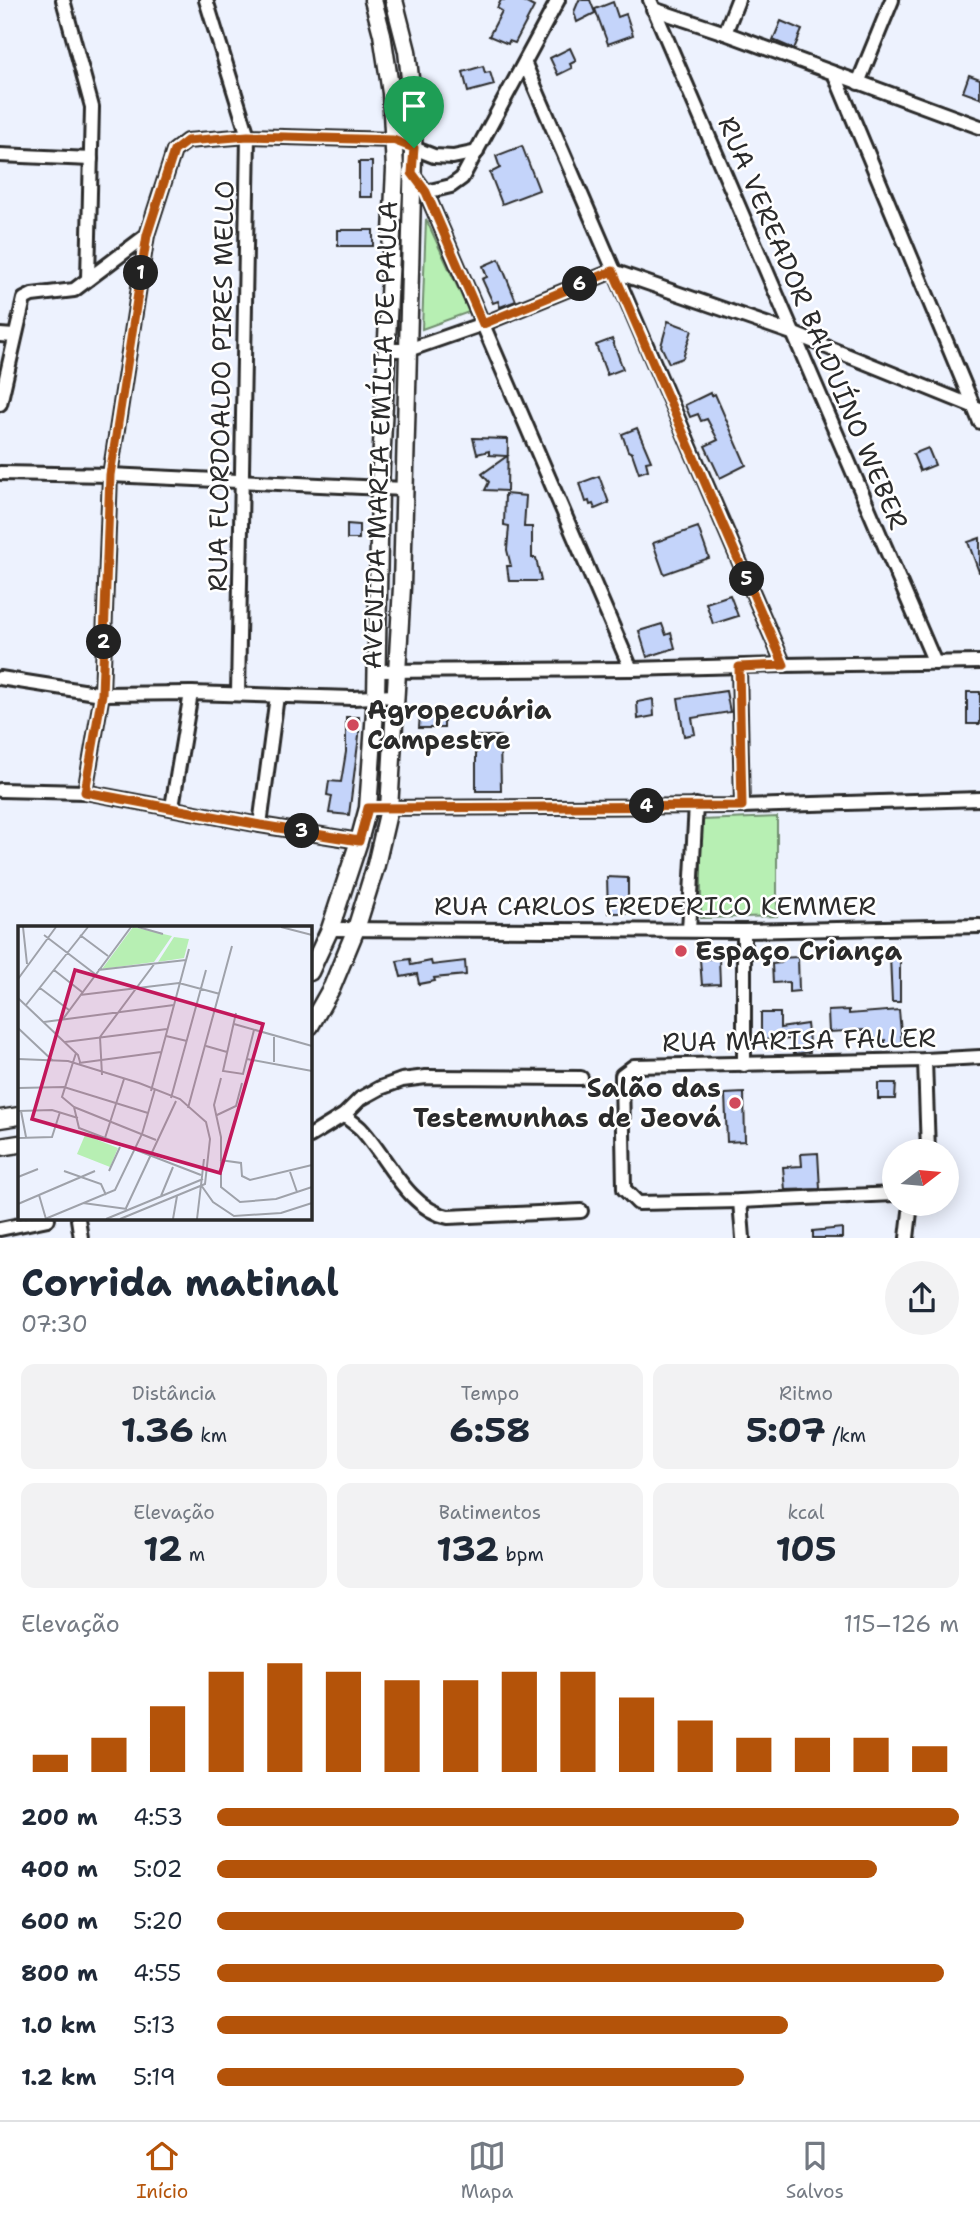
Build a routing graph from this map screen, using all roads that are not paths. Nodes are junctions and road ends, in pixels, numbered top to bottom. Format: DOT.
graph roads {
  1 [pos="64,0"];
  2 [pos="206,0"];
  3 [pos="373,0"];
  4 [pos="558,0"];
  5 [pos="738,0"];
  6 [pos="892,0"];
  7 [pos="396,2"];
  8 [pos="651,5"];
  9 [pos="725,33"];
  10 [pos="382,34"];
  11 [pos="525,64"];
  12 [pos="834,73"];
  13 [pos="858,83"];
  14 [pos="980,127"];
  15 [pos="248,136"];
  16 [pos="393,140"];
  17 [pos="414,148"];
  18 [pos="477,152"];
  19 [pos="0,155"];
  20 [pos="91,159"];
  21 [pos="395,169"];
  22 [pos="412,173"];
  23 [pos="426,192"];
  24 [pos="147,235"];
  25 [pos="613,271"];
  26 [pos="88,279"];
  27 [pos="483,324"];
  28 [pos="792,332"];
  29 [pos="0,335"];
  30 [pos="15,336"];
  31 [pos="385,350"];
  32 [pos="408,350"];
  33 [pos="0,404"];
  34 [pos="977,407"];
  35 [pos="980,422"];
  36 [pos="0,473"];
  37 [pos="110,475"];
  38 [pos="243,482"];
  39 [pos="380,488"];
  40 [pos="404,489"];
  41 [pos="980,662"];
  42 [pos="935,663"];
  43 [pos="784,665"];
  44 [pos="739,667"];
  45 [pos="631,669"];
  46 [pos="376,671"];
  47 [pos="397,671"];
  48 [pos="0,678"];
  49 [pos="191,693"];
  50 [pos="102,694"];
  51 [pos="238,694"];
  52 [pos="277,696"];
  53 [pos="394,696"];
  54 [pos="376,697"];
  55 [pos="0,790"];
  56 [pos="85,792"];
  57 [pos="980,799"];
  58 [pos="696,805"];
  59 [pos="742,806"];
  60 [pos="173,807"];
  61 [pos="368,808"];
  62 [pos="388,808"];
  63 [pos="260,825"];
  64 [pos="359,841"];
  65 [pos="980,926"];
  66 [pos="330,929"];
  67 [pos="356,929"];
  68 [pos="689,930"];
  69 [pos="744,932"];
  70 [pos="312,968"];
  71 [pos="312,1022"];
  72 [pos="980,1057"];
  73 [pos="925,1060"];
  74 [pos="744,1065"];
  75 [pos="580,1078"];
  76 [pos="344,1115"];
  77 [pos="18,1116"];
  78 [pos="0,1119"];
  79 [pos="312,1135"];
  80 [pos="928,1139"];
  81 [pos="18,1144"];
  82 [pos="0,1147"];
  83 [pos="882,1195"];
  84 [pos="740,1201"];
  85 [pos="581,1211"];
  86 [pos="910,1216"];
  87 [pos="43,1220"];
  88 [pos="78,1220"];
  89 [pos="0,1229"];
  90 [pos="81,1238"];
  91 [pos="743,1238"];
  92 [pos="907,1238"];
  1 -- 20 [label="street"];
  2 -- 15 [label="street, RUA FLORDOALDO PIRES MELLO"];
  3 -- 10 [label="main road, AVENIDA MARIA EMÍLIA DE PAULA"];
  4 -- 11 [label="street"];
  5 -- 9 [label="street"];
  6 -- 13 [label="street"];
  7 -- 10 [label="street"];
  7 -- 17 [label="main road, AVENIDA MARIA EMÍLIA DE PAULA"];
  8 -- 9 [label="street"];
  8 -- 28 [label="street, RUA VEREADOR BALDUÍNO WEBER"];
  9 -- 12 [label="street"];
  10 -- 16 [label="main road, AVENIDA MARIA EMÍLIA DE PAULA"];
  11 -- 18 [label="street"];
  11 -- 25 [label="street"];
  12 -- 13 [label="street"];
  12 -- 34 [label="street"];
  13 -- 14 [label="street"];
  15 -- 16 [label="street"];
  15 -- 24 [label="street"];
  15 -- 38 [label="street, RUA FLORDOALDO PIRES MELLO"];
  16 -- 17 [label="street"];
  16 -- 21 [label="main road, AVENIDA MARIA EMÍLIA DE PAULA"];
  17 -- 18 [label="street"];
  17 -- 22 [label="main road, AVENIDA MARIA EMÍLIA DE PAULA"];
  18 -- 23 [label="street"];
  19 -- 20 [label="street"];
  20 -- 26 [label="street"];
  21 -- 22 [label="street"];
  21 -- 31 [label="main road, AVENIDA MARIA EMÍLIA DE PAULA"];
  22 -- 23 [label="street"];
  22 -- 32 [label="main road, AVENIDA MARIA EMÍLIA DE PAULA"];
  23 -- 27 [label="street"];
  24 -- 26 [label="street"];
  24 -- 37 [label="street"];
  25 -- 27 [label="street"];
  25 -- 28 [label="street"];
  25 -- 43 [label="street"];
  26 -- 30 [label="street"];
  27 -- 32 [label="street"];
  27 -- 45 [label="street"];
  28 -- 34 [label="street"];
  28 -- 42 [label="street, RUA VEREADOR BALDUÍNO WEBER"];
  29 -- 30 [label="street"];
  30 -- 33 [label="street"];
  31 -- 32 [label="street"];
  31 -- 39 [label="main road, AVENIDA MARIA EMÍLIA DE PAULA"];
  32 -- 40 [label="main road, AVENIDA MARIA EMÍLIA DE PAULA"];
  34 -- 35 [label="street"];
  36 -- 37 [label="street"];
  37 -- 38 [label="street"];
  37 -- 50 [label="street"];
  38 -- 39 [label="street"];
  38 -- 51 [label="street, RUA FLORDOALDO PIRES MELLO"];
  39 -- 40 [label="street"];
  39 -- 46 [label="main road, AVENIDA MARIA EMÍLIA DE PAULA"];
  40 -- 47 [label="main road, AVENIDA MARIA EMÍLIA DE PAULA"];
  41 -- 42 [label="street"];
  42 -- 43 [label="street"];
  43 -- 44 [label="street"];
  44 -- 45 [label="street"];
  44 -- 59 [label="street"];
  45 -- 47 [label="street"];
  46 -- 47 [label="street"];
  46 -- 54 [label="main road, AVENIDA MARIA EMÍLIA DE PAULA"];
  47 -- 53 [label="main road, AVENIDA MARIA EMÍLIA DE PAULA"];
  48 -- 50 [label="street"];
  49 -- 50 [label="street"];
  49 -- 51 [label="street"];
  49 -- 60 [label="street"];
  50 -- 56 [label="street"];
  51 -- 52 [label="street"];
  52 -- 54 [label="street"];
  52 -- 63 [label="street"];
  53 -- 54 [label="street"];
  53 -- 62 [label="main road, AVENIDA MARIA EMÍLIA DE PAULA"];
  54 -- 61 [label="main road, AVENIDA MARIA EMÍLIA DE PAULA"];
  55 -- 56 [label="street"];
  56 -- 60 [label="street"];
  57 -- 59 [label="street"];
  58 -- 59 [label="street"];
  58 -- 62 [label="street"];
  58 -- 68 [label="street"];
  60 -- 63 [label="street"];
  61 -- 62 [label="street"];
  61 -- 64 [label="main road, AVENIDA MARIA EMÍLIA DE PAULA"];
  62 -- 67 [label="main road, AVENIDA MARIA EMÍLIA DE PAULA"];
  63 -- 64 [label="street"];
  64 -- 66 [label="main road, AVENIDA MARIA EMÍLIA DE PAULA"];
  65 -- 69 [label="street, RUA CARLOS FREDERICO KEMMER"];
  66 -- 67 [label="street, RUA CARLOS FREDERICO KEMMER"];
  66 -- 70 [label="main road, AVENIDA MARIA EMÍLIA DE PAULA"];
  67 -- 68 [label="street, RUA CARLOS FREDERICO KEMMER"];
  67 -- 71 [label="main road, AVENIDA MARIA EMÍLIA DE PAULA"];
  68 -- 69 [label="street, RUA CARLOS FREDERICO KEMMER"];
  69 -- 74 [label="street"];
  72 -- 73 [label="street, RUA MARISA FALLER"];
  73 -- 74 [label="street, RUA MARISA FALLER"];
  73 -- 80 [label="street"];
  74 -- 84 [label="street, RUA MARISA FALLER"];
  75 -- 76 [label="street"];
  76 -- 79 [label="street"];
  76 -- 85 [label="street"];
  77 -- 78 [label="main road"];
  81 -- 82 [label="main road"];
  83 -- 84 [label="street"];
  84 -- 91 [label="street"];
  86 -- 92 [label="street"];
  87 -- 89 [label="street"];
  88 -- 90 [label="street"];
}
